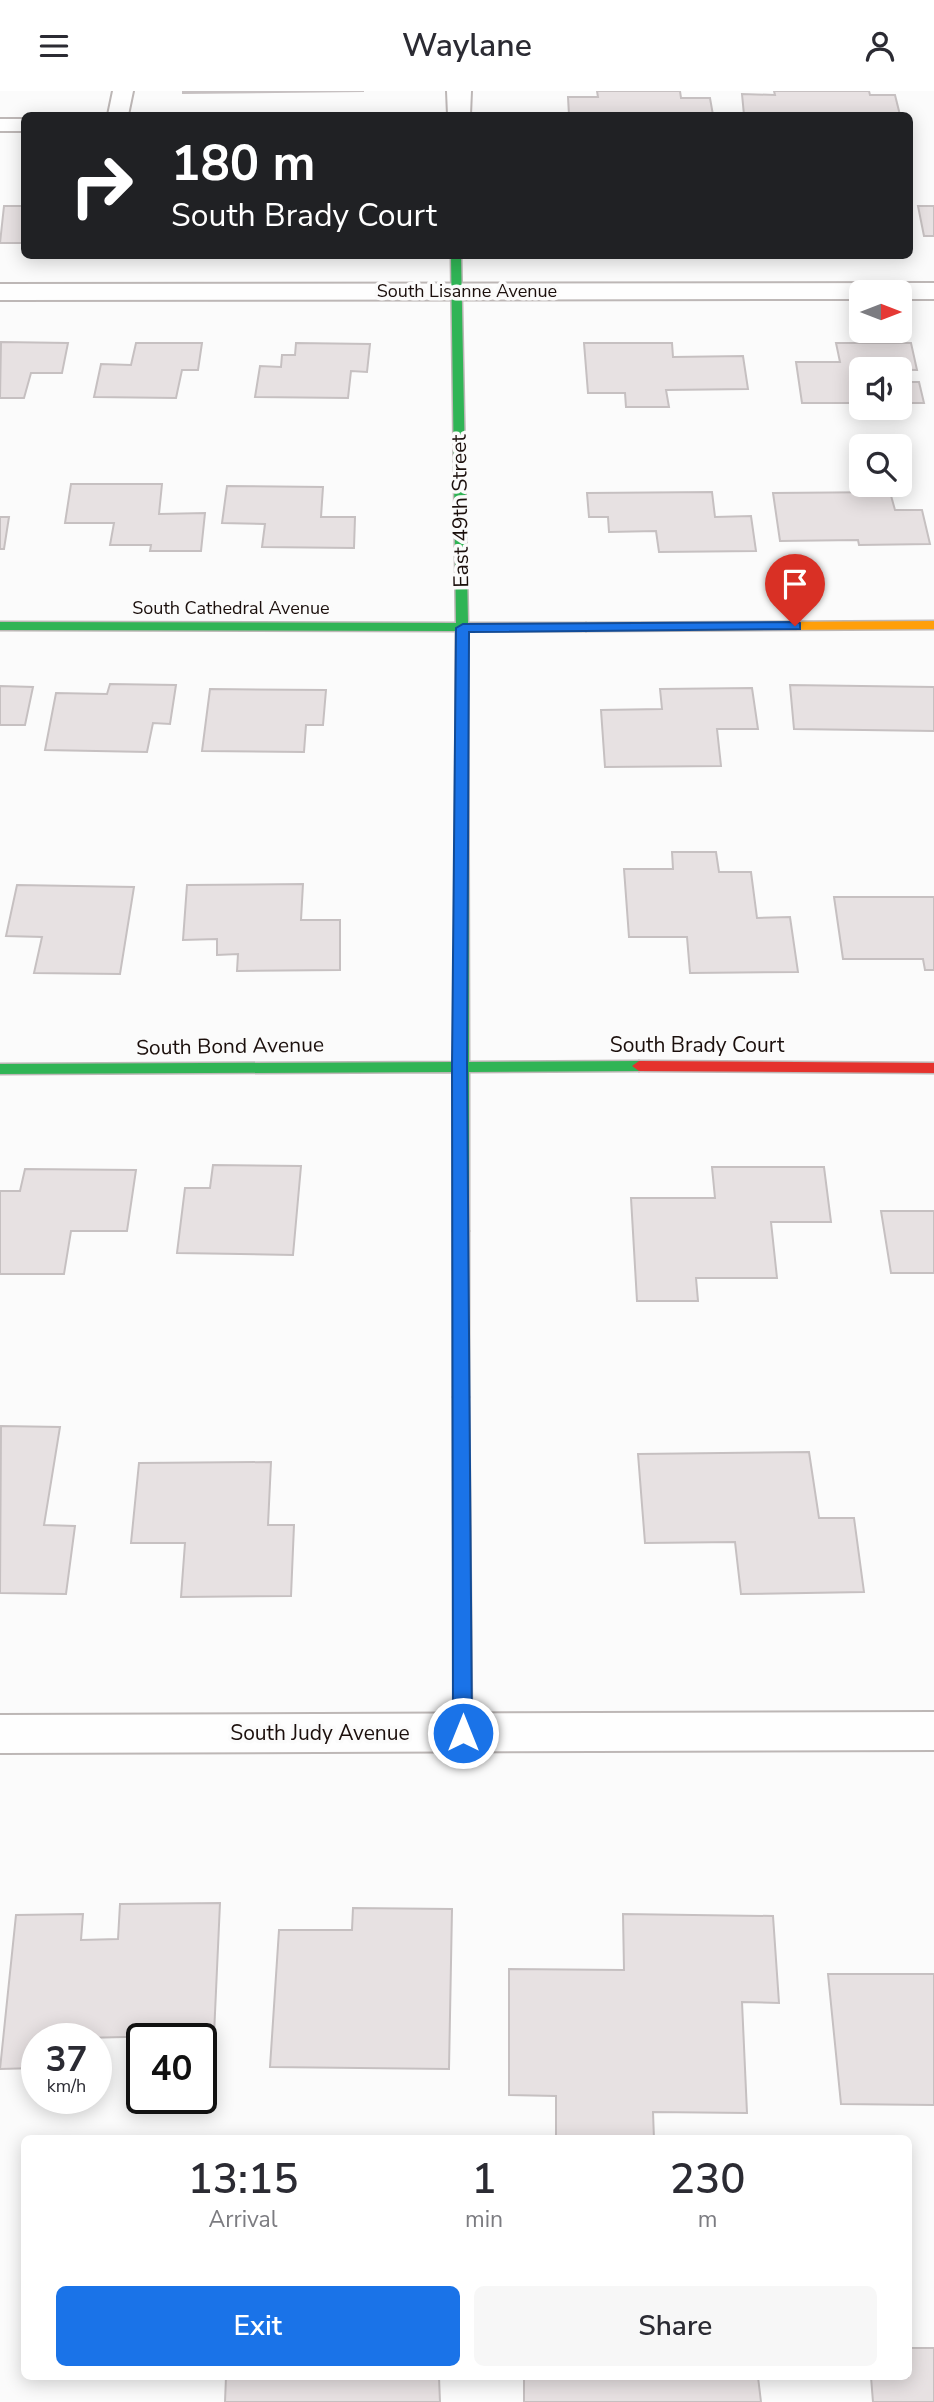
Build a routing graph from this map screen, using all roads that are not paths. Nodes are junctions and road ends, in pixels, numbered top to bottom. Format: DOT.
graph roads {
  1 [pos="123,91"];
  2 [pos="459,91"];
  3 [pos="119,112"];
  4 [pos="459,112"];
  5 [pos="0,125"];
  6 [pos="21,125"];
  7 [pos="456,259"];
  8 [pos="456,291"];
  9 [pos="934,291"];
  10 [pos="0,292"];
  11 [pos="934,625"];
  12 [pos="0,626"];
  13 [pos="463,628"];
  14 [pos="460,1065"];
  15 [pos="934,1068"];
  16 [pos="0,1069"];
  17 [pos="934,1731"];
  18 [pos="463,1733"];
  19 [pos="0,1734"];
  1 -- 3 [label="lane"];
  2 -- 4 [label="street"];
  5 -- 6 [label="lane"];
  7 -- 8 [label="street, East 49th Street"];
  8 -- 9 [label="street, South Lisanne Avenue"];
  8 -- 10 [label="street, South Lisanne Avenue"];
  8 -- 13 [label="street, East 49th Street"];
  11 -- 13 [label="street"];
  12 -- 13 [label="street, South Cathedral Avenue"];
  13 -- 14 [label="street, East 49th Street"];
  14 -- 15 [label="street, South Brady Court"];
  14 -- 16 [label="street, South Bond Avenue"];
  14 -- 18 [label="street, East 49th Street"];
  17 -- 18 [label="street, South Judy Avenue"];
  18 -- 19 [label="street, South Judy Avenue"];
}
